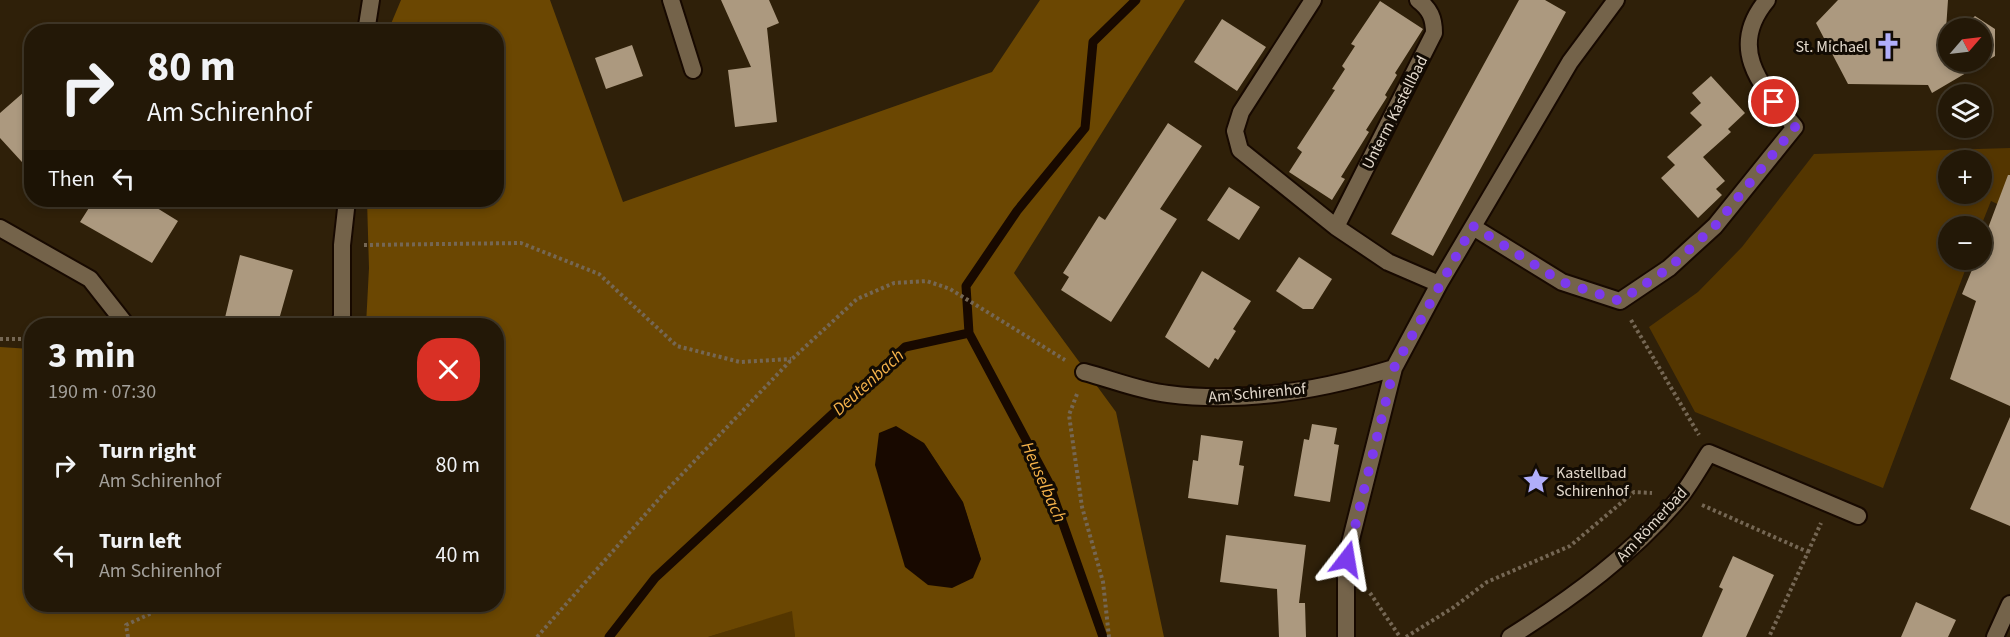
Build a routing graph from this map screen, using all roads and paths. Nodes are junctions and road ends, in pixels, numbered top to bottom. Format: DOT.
graph roads {
  1 [pos="371,0"];
  2 [pos="671,0"];
  3 [pos="1313,0"];
  4 [pos="1418,0"];
  5 [pos="1616,0"];
  6 [pos="1767,0"];
  7 [pos="367,24"];
  8 [pos="693,70"];
  9 [pos="346,207"];
  10 [pos="1473,226"];
  11 [pos="1336,227"];
  12 [pos="0,228"];
  13 [pos="342,245"];
  14 [pos="1439,284"];
  15 [pos="1620,301"];
  16 [pos="121,318"];
  17 [pos="341,318"];
  18 [pos="0,339"];
  19 [pos="24,339"];
  20 [pos="792,359"];
  21 [pos="1394,368"];
  22 [pos="1084,372"];
  23 [pos="1709,453"];
  24 [pos="1830,504"];
  25 [pos="1858,516"];
  26 [pos="1808,552"];
  27 [pos="1347,559"];
  28 [pos="2010,604"];
  29 [pos="1454,607"];
  30 [pos="154,612"];
  31 [pos="128,637"];
  32 [pos="537,637"];
  33 [pos="1109,637"];
  34 [pos="1346,637"];
  35 [pos="1400,637"];
  36 [pos="1406,637"];
  37 [pos="1510,637"];
  38 [pos="1995,637"];
  1 -- 7 [label="street"];
  2 -- 8 [label="street"];
  3 -- 11 [label="street"];
  4 -- 11 [label="street, Unterm Kastellbad"];
  5 -- 10 [label="street"];
  6 -- 15 [label="street"];
  9 -- 13 [label="street"];
  10 -- 14 [label="street"];
  10 -- 15 [label="street"];
  11 -- 14 [label="street"];
  12 -- 16 [label="street"];
  13 -- 17 [label="street"];
  13 -- 20 [label="path"];
  14 -- 21 [label="street"];
  15 -- 23 [label="path"];
  18 -- 19 [label="path"];
  20 -- 22 [label="path"];
  20 -- 32 [label="path"];
  21 -- 22 [label="street, Am Schirenhof"];
  21 -- 27 [label="street"];
  22 -- 33 [label="path"];
  23 -- 24 [label="street"];
  23 -- 37 [label="street, Am Römerbad"];
  24 -- 25 [label="street"];
  24 -- 26 [label="path"];
  27 -- 34 [label="street"];
  27 -- 35 [label="path"];
  28 -- 38 [label="street"];
  29 -- 36 [label="path"];
  30 -- 31 [label="path"];
}
